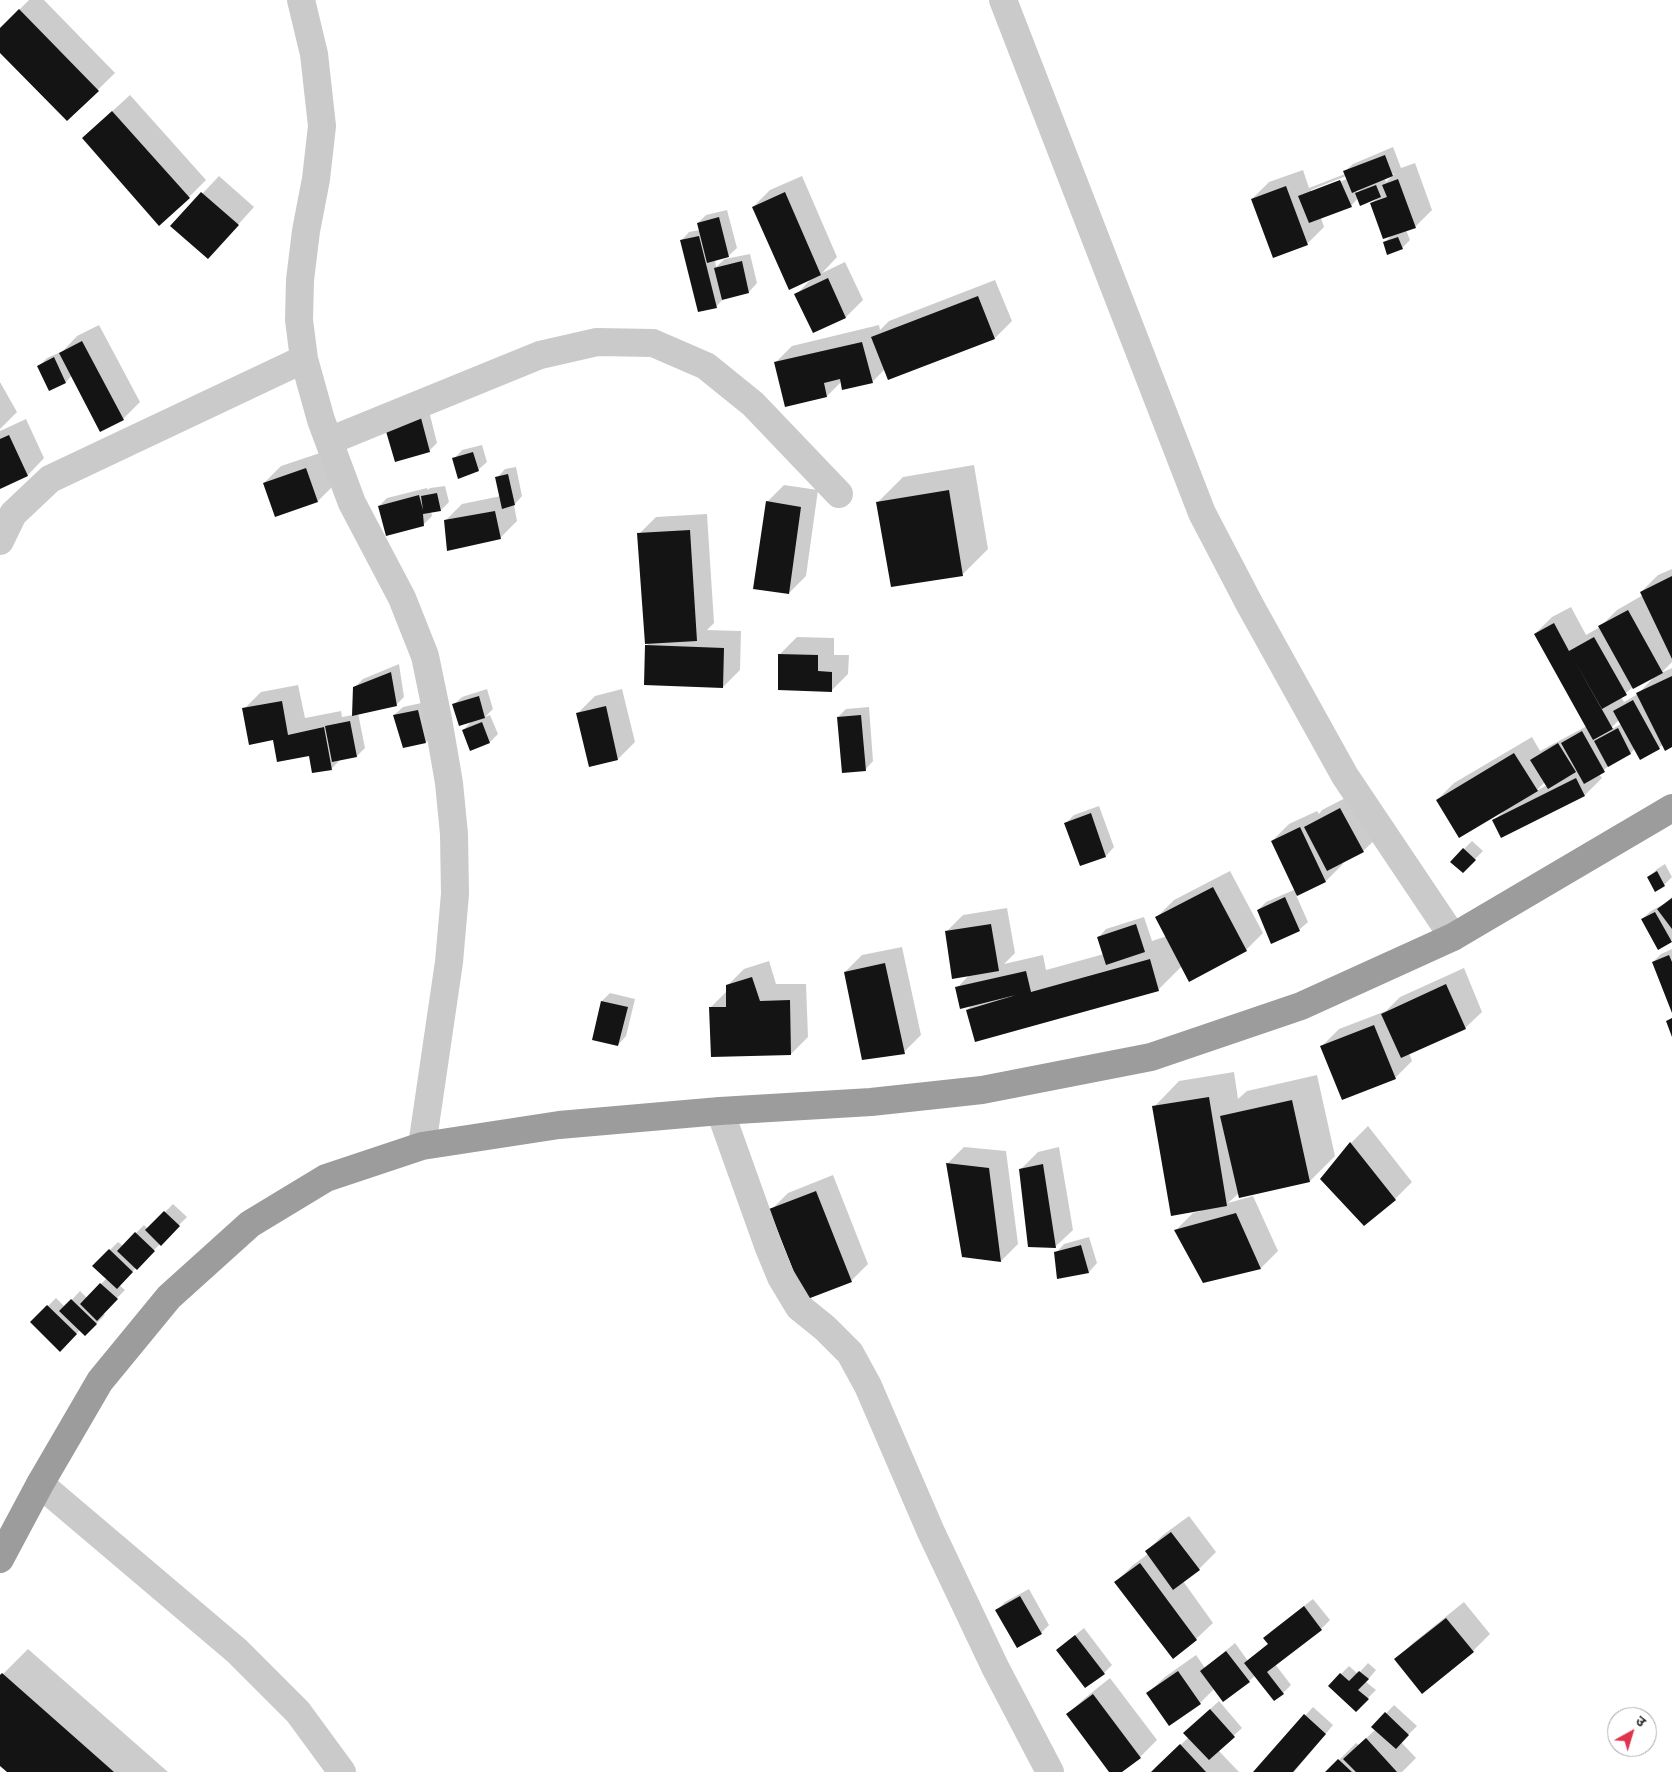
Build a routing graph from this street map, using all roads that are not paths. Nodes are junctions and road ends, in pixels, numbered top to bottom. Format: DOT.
graph roads {
  1 [pos="301,0"];
  2 [pos="1002,0"];
  3 [pos="304,359"];
  4 [pos="329,441"];
  5 [pos="839,494"];
  6 [pos="0,541"];
  7 [pos="1672,808"];
  8 [pos="1453,938"];
  9 [pos="720,1111"];
  10 [pos="422,1146"];
  11 [pos="40,1484"];
  12 [pos="0,1559"];
  13 [pos="342,1772"];
  14 [pos="1050,1772"];
  1 -- 3 [label="street"];
  2 -- 8 [label="street"];
  3 -- 4 [label="street"];
  3 -- 6 [label="street"];
  4 -- 5 [label="street"];
  4 -- 10 [label="street"];
  7 -- 8 [label="highway"];
  8 -- 9 [label="highway"];
  9 -- 10 [label="highway"];
  9 -- 14 [label="street"];
  10 -- 11 [label="highway"];
  11 -- 12 [label="highway"];
  11 -- 13 [label="street"];
}
